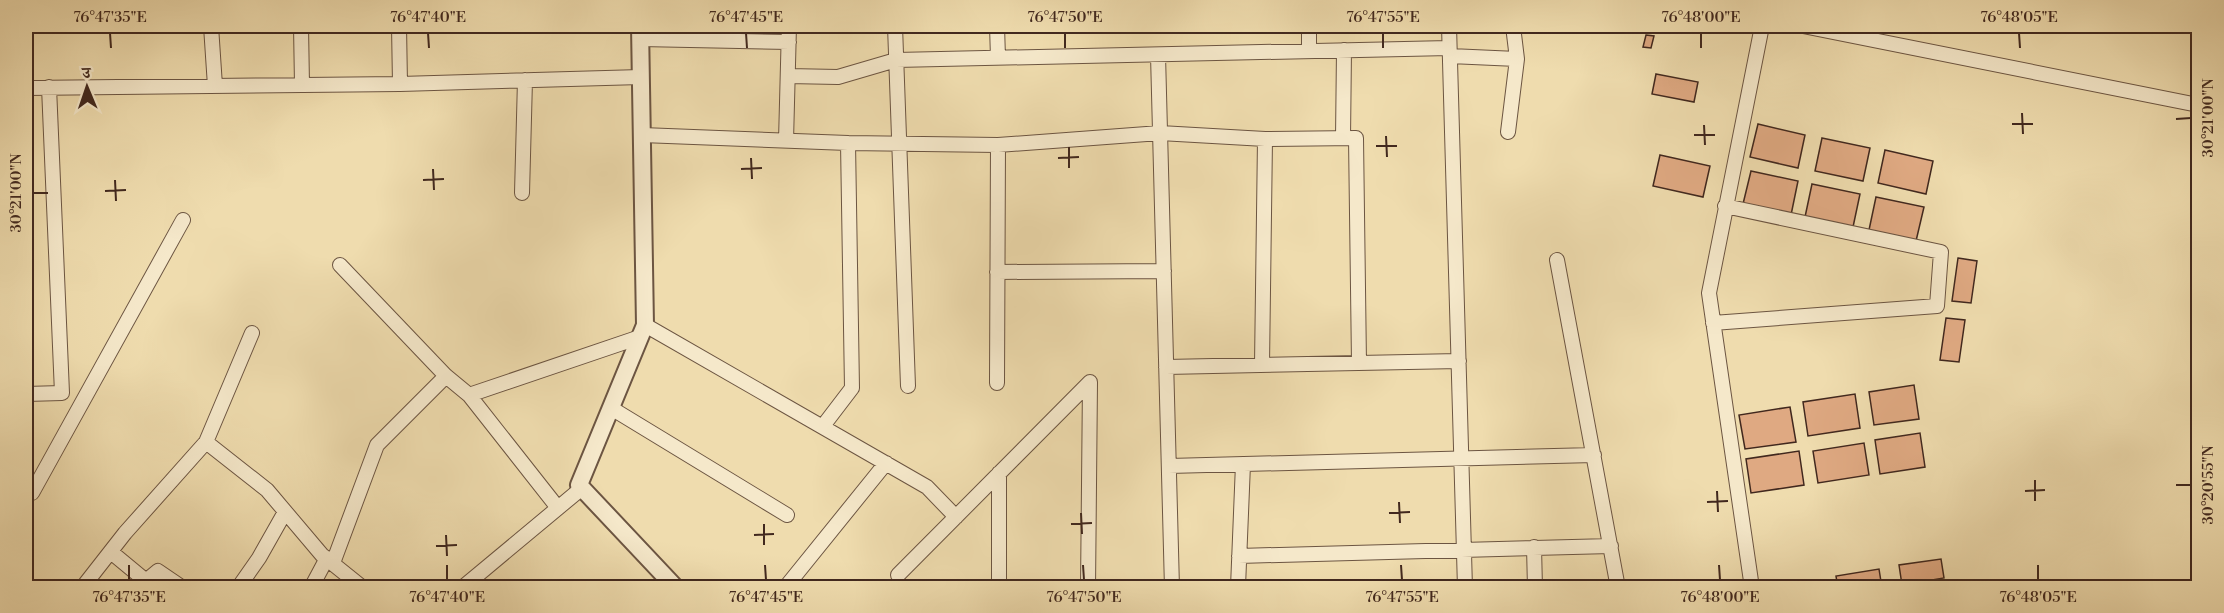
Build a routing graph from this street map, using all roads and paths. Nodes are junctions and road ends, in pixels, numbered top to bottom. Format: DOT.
graph roads {
  1 [pos="211,26"];
  2 [pos="301,26"];
  3 [pos="399,26"];
  4 [pos="789,26"];
  5 [pos="894,26"];
  6 [pos="997,26"];
  7 [pos="1308,26"];
  8 [pos="1449,26"];
  9 [pos="1514,26"];
  10 [pos="1762,26"];
  11 [pos="1803,26"];
  12 [pos="640,32"];
  13 [pos="789,42"];
  14 [pos="1344,50"];
  15 [pos="1309,51"];
  16 [pos="1450,52"];
  17 [pos="1158,54"];
  18 [pos="998,58"];
  19 [pos="1517,59"];
  20 [pos="896,60"];
  21 [pos="641,76"];
  22 [pos="788,76"];
  23 [pos="525,80"];
  24 [pos="400,84"];
  25 [pos="302,85"];
  26 [pos="215,86"];
  27 [pos="49,87"];
  28 [pos="26,88"];
  29 [pos="2199,105"];
  30 [pos="1508,132"];
  31 [pos="1160,133"];
  32 [pos="642,135"];
  33 [pos="1343,138"];
  34 [pos="1265,139"];
  35 [pos="786,141"];
  36 [pos="848,143"];
  37 [pos="899,144"];
  38 [pos="998,145"];
  39 [pos="522,193"];
  40 [pos="1725,206"];
  41 [pos="183,220"];
  42 [pos="1557,260"];
  43 [pos="340,265"];
  44 [pos="1164,271"];
  45 [pos="997,272"];
  46 [pos="1713,323"];
  47 [pos="643,331"];
  48 [pos="252,333"];
  49 [pos="1459,362"];
  50 [pos="1359,363"];
  51 [pos="1262,365"];
  52 [pos="1166,367"];
  53 [pos="446,376"];
  54 [pos="997,383"];
  55 [pos="908,386"];
  56 [pos="26,394"];
  57 [pos="469,395"];
  58 [pos="611,408"];
  59 [pos="823,426"];
  60 [pos="206,442"];
  61 [pos="1594,455"];
  62 [pos="1462,459"];
  63 [pos="886,462"];
  64 [pos="1243,464"];
  65 [pos="1168,466"];
  66 [pos="999,473"];
  67 [pos="582,488"];
  68 [pos="26,494"];
  69 [pos="558,508"];
  70 [pos="285,512"];
  71 [pos="787,515"];
  72 [pos="956,517"];
  73 [pos="1611,546"];
  74 [pos="1534,547"];
  75 [pos="1464,548"];
  76 [pos="111,552"];
  77 [pos="1239,556"];
  78 [pos="330,561"];
  79 [pos="898,575"];
  80 [pos="82,588"];
  81 [pos="183,588"];
  82 [pos="238,588"];
  83 [pos="311,588"];
  84 [pos="363,588"];
  85 [pos="462,588"];
  86 [pos="676,588"];
  87 [pos="785,588"];
  88 [pos="999,588"];
  89 [pos="1088,588"];
  90 [pos="1172,588"];
  91 [pos="1235,588"];
  92 [pos="1465,588"];
  93 [pos="1535,588"];
  94 [pos="1618,588"];
  95 [pos="1752,588"];
  1 -- 26 [label="street"];
  2 -- 25 [label="street"];
  3 -- 24 [label="street"];
  4 -- 13 [label="street"];
  5 -- 20 [label="street"];
  6 -- 18 [label="street"];
  7 -- 15 [label="street"];
  8 -- 16 [label="street"];
  9 -- 19 [label="street"];
  10 -- 40 [label="street"];
  11 -- 29 [label="street"];
  12 -- 13 [label="street"];
  12 -- 21 [label="street"];
  13 -- 22 [label="street"];
  14 -- 15 [label="street"];
  14 -- 16 [label="street"];
  14 -- 33 [label="street"];
  15 -- 17 [label="street"];
  16 -- 19 [label="street"];
  16 -- 49 [label="street"];
  17 -- 18 [label="street"];
  17 -- 31 [label="street"];
  18 -- 20 [label="street"];
  19 -- 30 [label="street"];
  20 -- 22 [label="street"];
  20 -- 37 [label="street"];
  21 -- 23 [label="street"];
  21 -- 32 [label="street"];
  22 -- 35 [label="street"];
  23 -- 24 [label="street"];
  23 -- 39 [label="street"];
  24 -- 25 [label="street"];
  25 -- 26 [label="street"];
  26 -- 27 [label="street"];
  27 -- 28 [label="street"];
  27 -- 56 [label="street"];
  31 -- 34 [label="street"];
  31 -- 38 [label="street"];
  31 -- 44 [label="street"];
  32 -- 35 [label="street"];
  32 -- 47 [label="street"];
  33 -- 34 [label="street"];
  33 -- 50 [label="street"];
  34 -- 51 [label="street"];
  35 -- 36 [label="street"];
  36 -- 37 [label="street"];
  36 -- 59 [label="street"];
  37 -- 38 [label="street"];
  37 -- 55 [label="street"];
  38 -- 45 [label="street"];
  40 -- 46 [label="street"];
  40 -- 46 [label="street"];
  41 -- 68 [label="street"];
  42 -- 61 [label="street"];
  43 -- 53 [label="street"];
  44 -- 45 [label="street"];
  44 -- 52 [label="street"];
  45 -- 54 [label="street"];
  46 -- 95 [label="street"];
  47 -- 57 [label="street"];
  47 -- 58 [label="street"];
  47 -- 59 [label="street"];
  48 -- 60 [label="street"];
  49 -- 50 [label="street"];
  49 -- 62 [label="street"];
  50 -- 51 [label="street"];
  51 -- 52 [label="street"];
  52 -- 65 [label="street"];
  53 -- 57 [label="street"];
  53 -- 78 [label="street"];
  57 -- 69 [label="street"];
  58 -- 67 [label="street"];
  58 -- 71 [label="street"];
  59 -- 63 [label="street"];
  60 -- 70 [label="street"];
  60 -- 76 [label="street"];
  61 -- 62 [label="street"];
  61 -- 73 [label="street"];
  62 -- 64 [label="street"];
  62 -- 75 [label="street"];
  63 -- 72 [label="street"];
  63 -- 87 [label="street"];
  64 -- 65 [label="street"];
  64 -- 77 [label="street"];
  65 -- 90 [label="street"];
  66 -- 72 [label="street"];
  66 -- 88 [label="street"];
  66 -- 89 [label="street"];
  67 -- 69 [label="street"];
  67 -- 86 [label="street"];
  69 -- 85 [label="street"];
  70 -- 78 [label="street"];
  70 -- 82 [label="street"];
  72 -- 79 [label="street"];
  73 -- 74 [label="street"];
  73 -- 94 [label="street"];
  74 -- 75 [label="street"];
  74 -- 93 [label="street"];
  75 -- 77 [label="street"];
  75 -- 92 [label="street"];
  76 -- 80 [label="street"];
  76 -- 81 [label="street"];
  77 -- 91 [label="street"];
  78 -- 83 [label="street"];
  78 -- 84 [label="street"];
}
